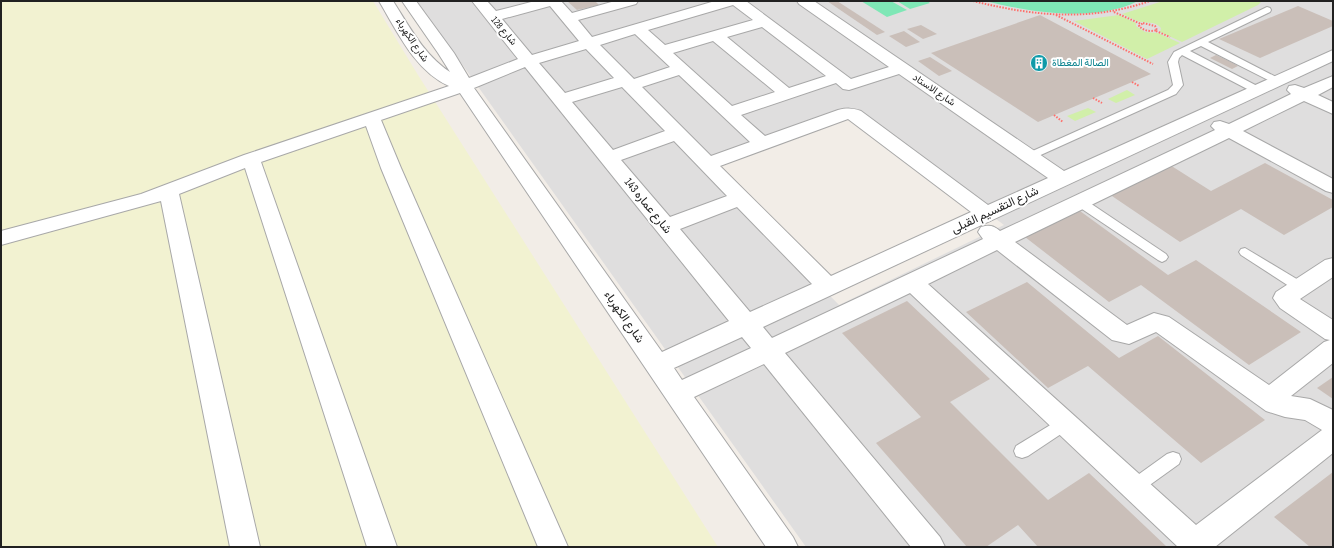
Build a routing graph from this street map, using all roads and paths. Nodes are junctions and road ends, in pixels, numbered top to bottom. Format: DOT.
graph roads {
  1 [pos="386,1"];
  2 [pos="409,1"];
  3 [pos="479,1"];
  4 [pos="552,1"];
  5 [pos="680,1"];
  6 [pos="730,1"];
  7 [pos="737,1"];
  8 [pos="804,1"];
  9 [pos="973,1"];
  10 [pos="1150,1"];
  11 [pos="621,2"];
  12 [pos="1267,10"];
  13 [pos="694,12"];
  14 [pos="1114,12"];
  15 [pos="1054,14"];
  16 [pos="492,17"];
  17 [pos="569,18"];
  18 [pos="764,22"];
  19 [pos="1141,24"];
  20 [pos="637,28"];
  21 [pos="716,36"];
  22 [pos="1200,42"];
  23 [pos="589,43"];
  24 [pos="662,51"];
  25 [pos="1182,51"];
  26 [pos="1333,55"];
  27 [pos="528,61"];
  28 [pos="901,68"];
  29 [pos="682,69"];
  30 [pos="1174,70"];
  31 [pos="838,77"];
  32 [pos="1333,80"];
  33 [pos="1277,81"];
  34 [pos="628,83"];
  35 [pos="464,86"];
  36 [pos="1257,90"];
  37 [pos="787,94"];
  38 [pos="1304,94"];
  39 [pos="561,100"];
  40 [pos="1333,109"];
  41 [pos="730,113"];
  42 [pos="1201,116"];
  43 [pos="372,119"];
  44 [pos="1228,131"];
  45 [pos="678,133"];
  46 [pos="763,144"];
  47 [pos="1030,156"];
  48 [pos="608,158"];
  49 [pos="251,159"];
  50 [pos="708,164"];
  51 [pos="1063,179"];
  52 [pos="1333,187"];
  53 [pos="169,191"];
  54 [pos="741,198"];
  55 [pos="1080,202"];
  56 [pos="980,217"];
  57 [pos="666,227"];
  58 [pos="1,238"];
  59 [pos="999,240"];
  60 [pos="1245,252"];
  61 [pos="1162,256"];
  62 [pos="1333,266"];
  63 [pos="912,282"];
  64 [pos="828,287"];
  65 [pos="1300,287"];
  66 [pos="746,325"];
  67 [pos="1333,332"];
  68 [pos="1333,349"];
  69 [pos="768,351"];
  70 [pos="657,365"];
  71 [pos="677,394"];
  72 [pos="1269,399"];
  73 [pos="1064,423"];
  74 [pos="1333,423"];
  75 [pos="1333,437"];
  76 [pos="1022,451"];
  77 [pos="1173,459"];
  78 [pos="1134,487"];
  79 [pos="1197,545"];
  80 [pos="245,547"];
  81 [pos="382,547"];
  82 [pos="553,547"];
  83 [pos="783,547"];
  84 [pos="930,547"];
  1 -- 35 [label="street, شارع الكهرباء"];
  2 -- 35 [label="street, شارع الكهرباء"];
  3 -- 16 [label="street, شارع 128"];
  4 -- 16 [label="street"];
  4 -- 17 [label="street"];
  5 -- 13 [label="street"];
  6 -- 13 [label="street"];
  7 -- 18 [label="street"];
  8 -- 28 [label="street, شارع الاستاد"];
  9 -- 15 [label="path"];
  10 -- 14 [label="path"];
  11 -- 17 [label="street"];
  12 -- 22 [label="lane"];
  13 -- 20 [label="street"];
  14 -- 15 [label="path"];
  14 -- 19 [label="path"];
  15 -- 30 [label="path"];
  16 -- 27 [label="street, شارع 128"];
  17 -- 23 [label="street"];
  18 -- 21 [label="street"];
  18 -- 31 [label="street"];
  19 -- 19 [label="path"];
  20 -- 23 [label="street"];
  20 -- 24 [label="street"];
  21 -- 24 [label="street"];
  21 -- 37 [label="street"];
  22 -- 25 [label="lane"];
  22 -- 33 [label="lane"];
  23 -- 27 [label="street"];
  23 -- 34 [label="street"];
  24 -- 29 [label="street"];
  25 -- 30 [label="lane"];
  25 -- 36 [label="lane"];
  26 -- 33 [label="street, شارع التقسيم القبلى"];
  27 -- 35 [label="street"];
  27 -- 39 [label="street, شارع عماره 143"];
  28 -- 31 [label="street"];
  28 -- 47 [label="street, شارع الاستاد"];
  29 -- 34 [label="street"];
  29 -- 41 [label="street"];
  30 -- 47 [label="lane"];
  31 -- 37 [label="street"];
  32 -- 38 [label="street"];
  33 -- 36 [label="street, شارع التقسيم القبلى"];
  33 -- 38 [label="street"];
  34 -- 39 [label="street"];
  34 -- 45 [label="street"];
  35 -- 43 [label="street"];
  35 -- 70 [label="street, شارع الكهرباء"];
  36 -- 42 [label="street, شارع التقسيم القبلى"];
  37 -- 41 [label="street"];
  38 -- 40 [label="street"];
  38 -- 44 [label="street"];
  39 -- 48 [label="street, شارع عماره 143"];
  41 -- 46 [label="street"];
  42 -- 44 [label="street"];
  42 -- 51 [label="street, شارع التقسيم القبلى"];
  43 -- 49 [label="street"];
  43 -- 82 [label="street"];
  44 -- 52 [label="street"];
  44 -- 55 [label="street"];
  45 -- 48 [label="street"];
  45 -- 50 [label="street"];
  46 -- 50 [label="street"];
  46 -- 56 [label="street"];
  47 -- 51 [label="street, شارع الاستاد"];
  48 -- 57 [label="street, شارع عماره 143"];
  49 -- 53 [label="street"];
  49 -- 81 [label="street"];
  50 -- 54 [label="street"];
  51 -- 56 [label="street, شارع التقسيم القبلى"];
  53 -- 58 [label="street"];
  53 -- 80 [label="street"];
  54 -- 57 [label="street"];
  54 -- 64 [label="street"];
  55 -- 59 [label="street"];
  55 -- 61 [label="lane"];
  56 -- 59 [label="street"];
  56 -- 64 [label="street, شارع التقسيم القبلى"];
  57 -- 66 [label="street, شارع عماره 143"];
  59 -- 63 [label="street"];
  59 -- 72 [label="street"];
  60 -- 65 [label="lane"];
  62 -- 65 [label="street"];
  63 -- 69 [label="street"];
  63 -- 73 [label="street"];
  64 -- 66 [label="street, شارع التقسيم القبلى"];
  65 -- 67 [label="street"];
  66 -- 69 [label="street, شارع عماره 143"];
  66 -- 70 [label="street, شارع التقسيم القبلى"];
  68 -- 72 [label="street"];
  69 -- 71 [label="street"];
  69 -- 84 [label="street, شارع عماره 143"];
  70 -- 71 [label="street, شارع الكهرباء"];
  71 -- 83 [label="street, شارع الكهرباء"];
  72 -- 74 [label="street"];
  73 -- 76 [label="lane"];
  73 -- 78 [label="street"];
  75 -- 79 [label="street"];
  77 -- 78 [label="lane"];
  78 -- 79 [label="street"];
}
